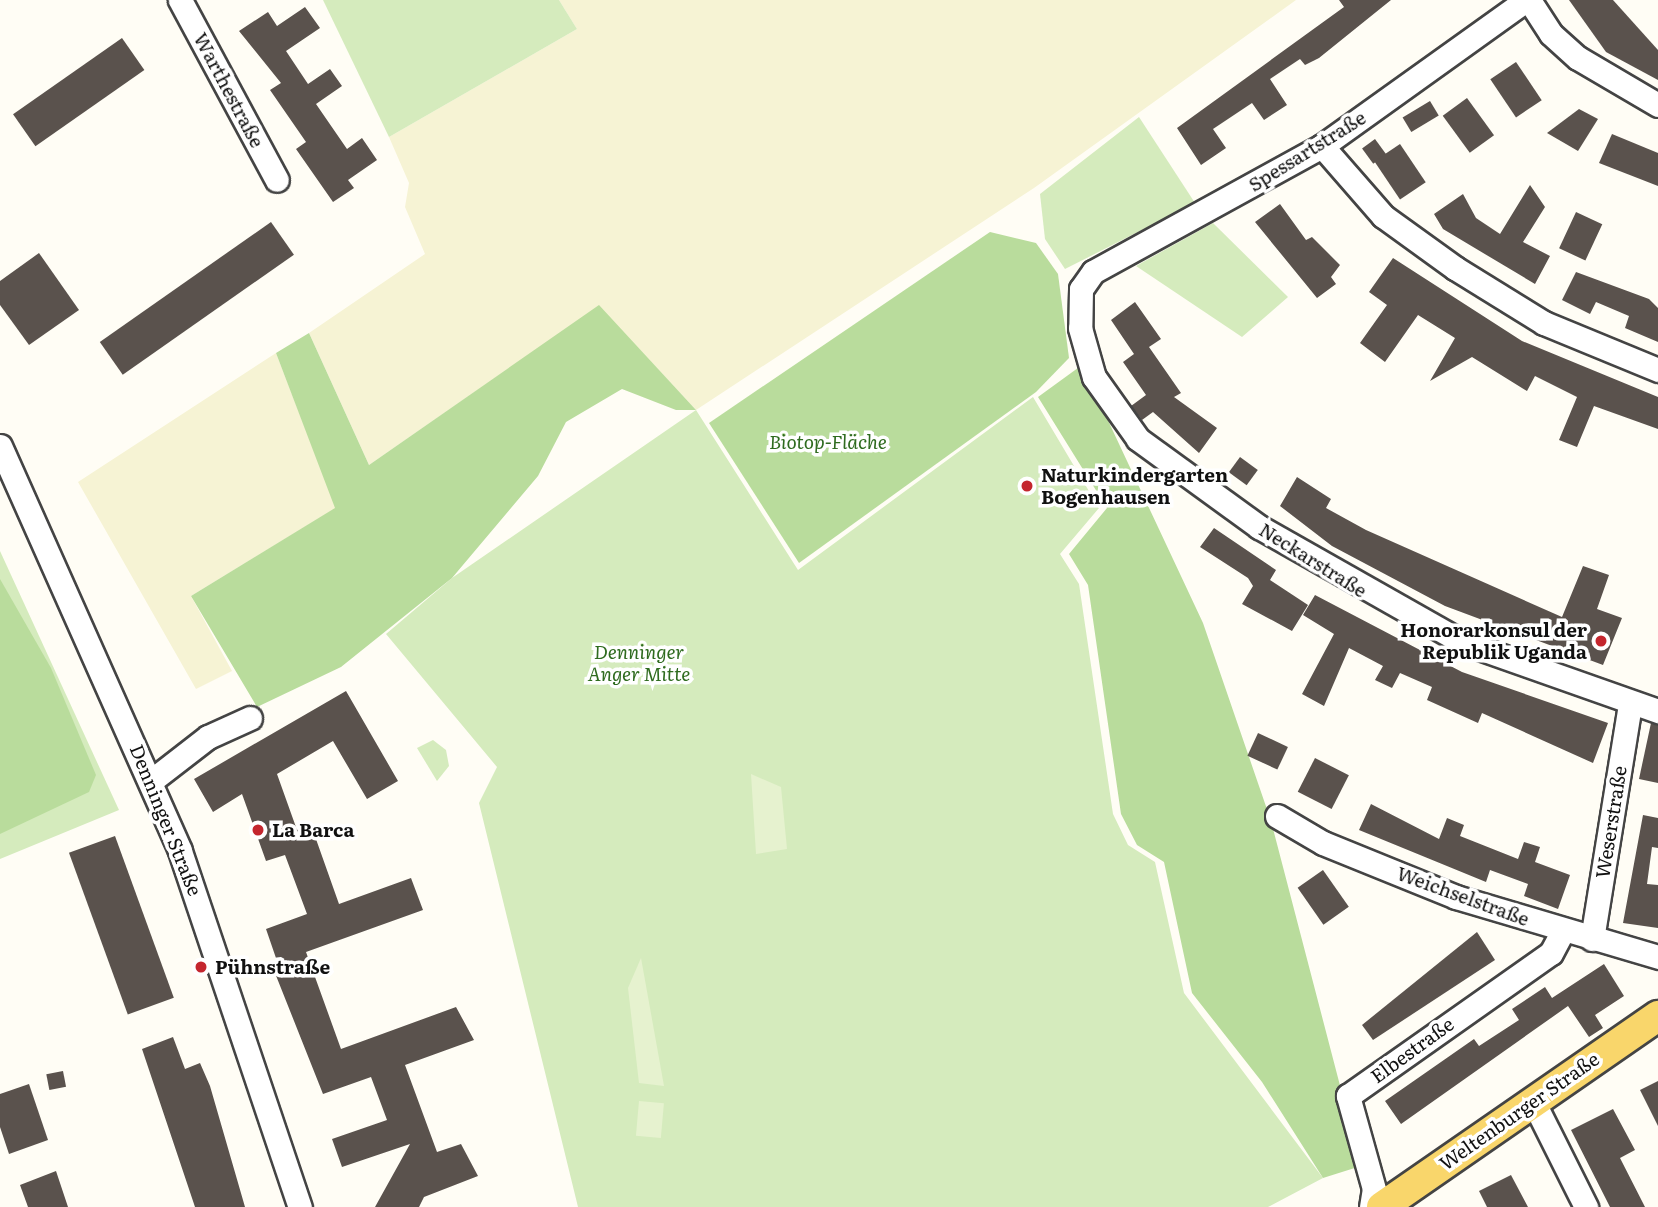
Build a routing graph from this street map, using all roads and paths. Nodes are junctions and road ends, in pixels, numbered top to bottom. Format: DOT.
graph roads {
  1 [pos="180,0"];
  2 [pos="1527,0"];
  3 [pos="1658,105"];
  4 [pos="1322,146"];
  5 [pos="277,180"];
  6 [pos="1081,289"];
  7 [pos="1658,370"];
  8 [pos="0,446"];
  9 [pos="1630,705"];
  10 [pos="1658,711"];
  11 [pos="250,718"];
  12 [pos="152,781"];
  13 [pos="1277,816"];
  14 [pos="1563,930"];
  15 [pos="1592,939"];
  16 [pos="1658,957"];
  17 [pos="1658,1016"];
  18 [pos="1533,1101"];
  19 [pos="300,1207"];
  20 [pos="1371,1207"];
  21 [pos="1382,1207"];
  22 [pos="1586,1207"];
  1 -- 5 [label="street, Warthestraße"];
  2 -- 3 [label="street"];
  2 -- 4 [label="street, Spessartstraße"];
  4 -- 6 [label="street, Spessartstraße"];
  4 -- 7 [label="street"];
  6 -- 9 [label="street, Neckarstraße"];
  8 -- 12 [label="street, Denninger Straße"];
  9 -- 10 [label="street, Neckarstraße"];
  9 -- 15 [label="street, Weserstraße"];
  11 -- 12 [label="street"];
  12 -- 19 [label="street, Denninger Straße"];
  13 -- 14 [label="street, Weichselstraße"];
  14 -- 15 [label="street, Weichselstraße"];
  14 -- 20 [label="street, Elbestraße"];
  15 -- 16 [label="street, Weichselstraße"];
  17 -- 18 [label="main road, Weltenburger Straße"];
  18 -- 21 [label="main road, Weltenburger Straße"];
  18 -- 22 [label="street"];
}
